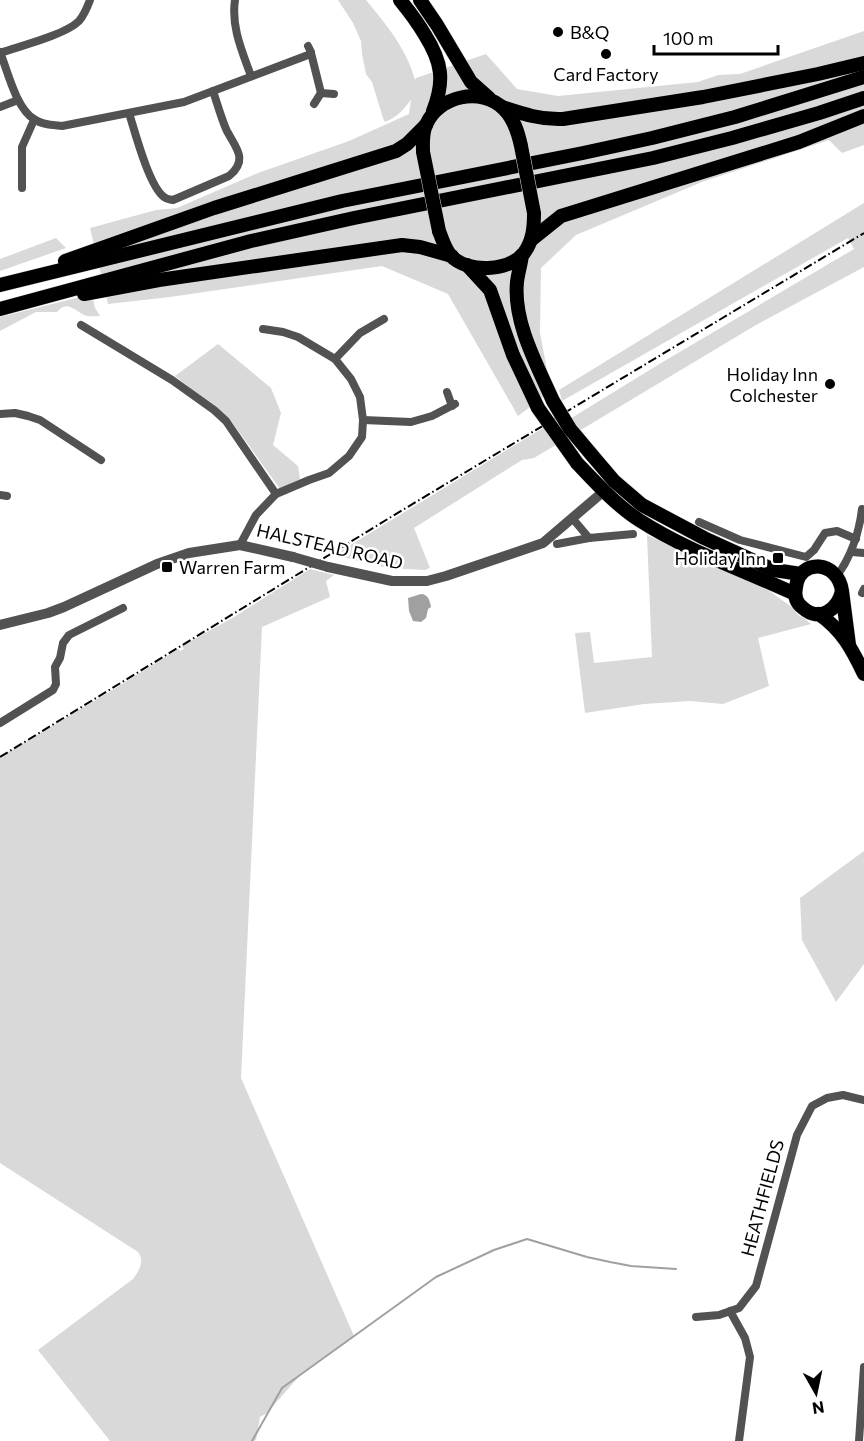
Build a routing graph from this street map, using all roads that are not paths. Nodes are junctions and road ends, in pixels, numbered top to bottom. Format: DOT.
graph roads {
  1 [pos="90,0"];
  2 [pos="235,0"];
  3 [pos="400,0"];
  4 [pos="420,0"];
  5 [pos="0,52"];
  6 [pos="864,63"];
  7 [pos="252,76"];
  8 [pos="864,77"];
  9 [pos="213,91"];
  10 [pos="321,93"];
  11 [pos="334,94"];
  12 [pos="864,98"];
  13 [pos="490,99"];
  14 [pos="18,100"];
  15 [pos="314,104"];
  16 [pos="0,107"];
  17 [pos="502,107"];
  18 [pos="129,113"];
  19 [pos="864,116"];
  20 [pos="34,120"];
  21 [pos="429,121"];
  22 [pos="22,189"];
  23 [pos="531,240"];
  24 [pos="522,255"];
  25 [pos="452,256"];
  26 [pos="467,265"];
  27 [pos="16,281"];
  28 [pos="0,285"];
  29 [pos="1,308"];
  30 [pos="384,319"];
  31 [pos="81,325"];
  32 [pos="263,329"];
  33 [pos="335,359"];
  34 [pos="447,392"];
  35 [pos="0,414"];
  36 [pos="363,420"];
  37 [pos="101,460"];
  38 [pos="604,491"];
  39 [pos="276,494"];
  40 [pos="862,509"];
  41 [pos="573,519"];
  42 [pos="699,522"];
  43 [pos="633,534"];
  44 [pos="589,538"];
  45 [pos="856,539"];
  46 [pos="240,544"];
  47 [pos="557,544"];
  48 [pos="852,552"];
  49 [pos="864,553"];
  50 [pos="801,574"];
  51 [pos="837,576"];
  52 [pos="842,591"];
  53 [pos="795,594"];
  54 [pos="123,608"];
  55 [pos="819,614"];
  56 [pos="0,625"];
  57 [pos="849,645"];
  58 [pos="864,674"];
  59 [pos="0,723"];
  60 [pos="864,1100"];
  61 [pos="730,1311"];
  62 [pos="696,1317"];
  63 [pos="864,1367"];
  64 [pos="738,1441"];
  65 [pos="859,1441"];
  1 -- 5 [label="street"];
  2 -- 7 [label="street"];
  3 -- 21 [label="main road"];
  4 -- 13 [label="main road"];
  5 -- 14 [label="street"];
  6 -- 17 [label="main road"];
  7 -- 9 [label="street"];
  7 -- 10 [label="street"];
  8 -- 27 [label="main road"];
  9 -- 18 [label="street"];
  9 -- 18 [label="street"];
  10 -- 11 [label="street"];
  10 -- 15 [label="street"];
  12 -- 29 [label="main road"];
  13 -- 17 [label="main road"];
  13 -- 21 [label="main road"];
  14 -- 16 [label="street"];
  14 -- 20 [label="street"];
  17 -- 23 [label="main road, bridge"];
  18 -- 20 [label="street"];
  19 -- 23 [label="main road"];
  20 -- 22 [label="street"];
  21 -- 25 [label="main road, bridge"];
  21 -- 27 [label="main road"];
  23 -- 24 [label="main road"];
  24 -- 26 [label="main road"];
  24 -- 50 [label="main road, bridge"];
  25 -- 26 [label="main road"];
  25 -- 29 [label="main road"];
  26 -- 38 [label="main road, bridge"];
  27 -- 28 [label="main road"];
  30 -- 33 [label="street"];
  31 -- 39 [label="street"];
  32 -- 33 [label="street"];
  33 -- 36 [label="street"];
  34 -- 36 [label="street"];
  35 -- 37 [label="street"];
  36 -- 39 [label="street"];
  38 -- 41 [label="street, HALSTEAD ROAD"];
  38 -- 53 [label="main road"];
  39 -- 46 [label="street"];
  40 -- 45 [label="street"];
  41 -- 44 [label="street"];
  41 -- 46 [label="street, HALSTEAD ROAD, bridge"];
  42 -- 45 [label="street"];
  43 -- 44 [label="street"];
  44 -- 47 [label="street"];
  45 -- 48 [label="street"];
  46 -- 56 [label="street, HALSTEAD ROAD"];
  48 -- 49 [label="street"];
  48 -- 51 [label="street"];
  50 -- 51 [label="main road"];
  50 -- 53 [label="main road"];
  51 -- 52 [label="main road"];
  52 -- 55 [label="main road"];
  52 -- 57 [label="main road"];
  53 -- 55 [label="main road"];
  54 -- 59 [label="street"];
  55 -- 57 [label="main road"];
  57 -- 58 [label="main road"];
  60 -- 61 [label="street, HEATHFIELDS"];
  61 -- 62 [label="street"];
  61 -- 64 [label="street"];
  63 -- 65 [label="street"];
}
